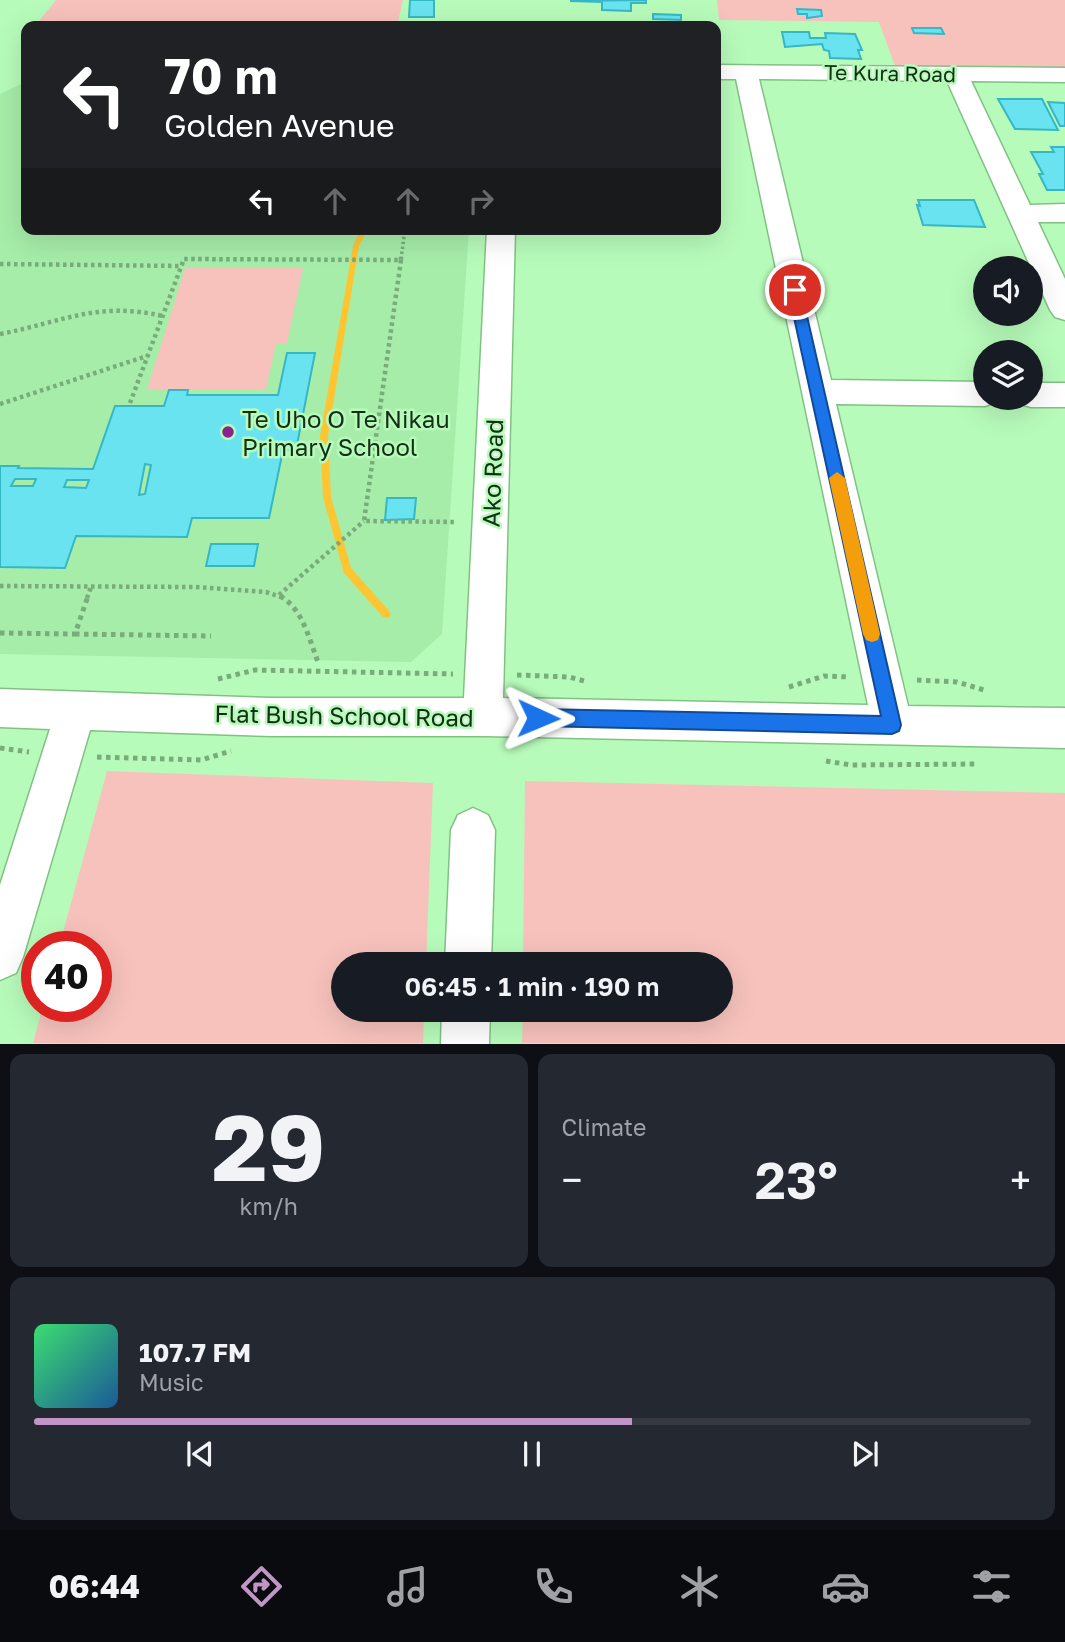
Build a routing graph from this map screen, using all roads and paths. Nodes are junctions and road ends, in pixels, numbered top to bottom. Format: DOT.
graph roads {
  1 [pos="731,72"];
  2 [pos="956,74"];
  3 [pos="1065,75"];
  4 [pos="1065,213"];
  5 [pos="1021,214"];
  6 [pos="404,235"];
  7 [pos="501,235"];
  8 [pos="401,260"];
  9 [pos="0,264"];
  10 [pos="181,266"];
  11 [pos="1065,310"];
  12 [pos="163,316"];
  13 [pos="0,334"];
  14 [pos="148,356"];
  15 [pos="818,392"];
  16 [pos="973,394"];
  17 [pos="1043,395"];
  18 [pos="1065,396"];
  19 [pos="130,403"];
  20 [pos="0,404"];
  21 [pos="364,521"];
  22 [pos="455,522"];
  23 [pos="0,586"];
  24 [pos="91,587"];
  25 [pos="279,595"];
  26 [pos="0,633"];
  27 [pos="75,634"];
  28 [pos="211,636"];
  29 [pos="318,662"];
  30 [pos="483,675"];
  31 [pos="882,679"];
  32 [pos="211,681"];
  33 [pos="595,684"];
  34 [pos="781,689"];
  35 [pos="995,691"];
  36 [pos="0,708"];
  37 [pos="76,710"];
  38 [pos="484,717"];
  39 [pos="892,725"];
  40 [pos="1065,727"];
  41 [pos="0,748"];
  42 [pos="41,754"];
  43 [pos="85,756"];
  44 [pos="201,760"];
  45 [pos="472,830"];
  46 [pos="468,952"];
  47 [pos="0,957"];
  48 [pos="466,1022"];
  49 [pos="465,1044"];
  1 -- 2 [label="street, Te Kura Road"];
  1 -- 15 [label="street"];
  2 -- 3 [label="street, Te Kura Road"];
  2 -- 5 [label="street"];
  4 -- 5 [label="street"];
  5 -- 11 [label="street"];
  6 -- 8 [label="path"];
  7 -- 30 [label="street, Ako Road"];
  8 -- 10 [label="path"];
  8 -- 21 [label="path"];
  9 -- 10 [label="path"];
  10 -- 12 [label="path"];
  12 -- 13 [label="path"];
  12 -- 14 [label="path"];
  14 -- 19 [label="path"];
  14 -- 20 [label="path"];
  15 -- 16 [label="street"];
  15 -- 31 [label="street"];
  17 -- 18 [label="street"];
  21 -- 22 [label="path"];
  21 -- 25 [label="path"];
  23 -- 24 [label="path"];
  24 -- 25 [label="path"];
  24 -- 27 [label="path"];
  25 -- 29 [label="path"];
  26 -- 27 [label="path"];
  27 -- 28 [label="path"];
  30 -- 32 [label="path"];
  30 -- 33 [label="path"];
  30 -- 38 [label="street, Ako Road"];
  31 -- 34 [label="path"];
  31 -- 35 [label="path"];
  31 -- 39 [label="street"];
  36 -- 37 [label="street, Flat Bush School Road"];
  37 -- 38 [label="street, Flat Bush School Road"];
  37 -- 47 [label="street"];
  38 -- 39 [label="street, Flat Bush School Road"];
  39 -- 40 [label="street, Flat Bush School Road"];
  41 -- 42 [label="path"];
  43 -- 44 [label="path"];
  45 -- 46 [label="street"];
  48 -- 49 [label="street"];
}
